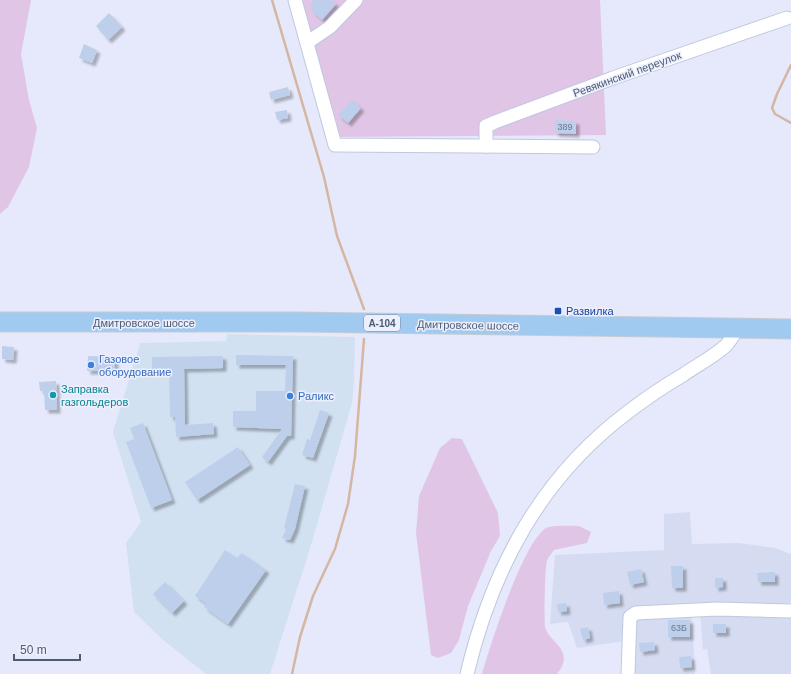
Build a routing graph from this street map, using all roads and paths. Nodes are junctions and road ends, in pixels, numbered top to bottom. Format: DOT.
graph roads {
  1 [pos="295,0"];
  2 [pos="356,0"];
  3 [pos="787,18"];
  4 [pos="308,42"];
  5 [pos="486,146"];
  6 [pos="593,147"];
  7 [pos="0,322"];
  8 [pos="737,329"];
  9 [pos="791,329"];
  10 [pos="791,611"];
  11 [pos="467,674"];
  12 [pos="628,674"];
  1 -- 4 [label="street"];
  2 -- 4 [label="street"];
  3 -- 5 [label="street, Ревякинский переулок"];
  4 -- 5 [label="street"];
  5 -- 6 [label="street"];
  7 -- 8 [label="highway, Дмитровское шоссе / А-104"];
  8 -- 9 [label="highway, Дмитровское шоссе / А-104"];
  8 -- 11 [label="street"];
  10 -- 12 [label="street"];
}
